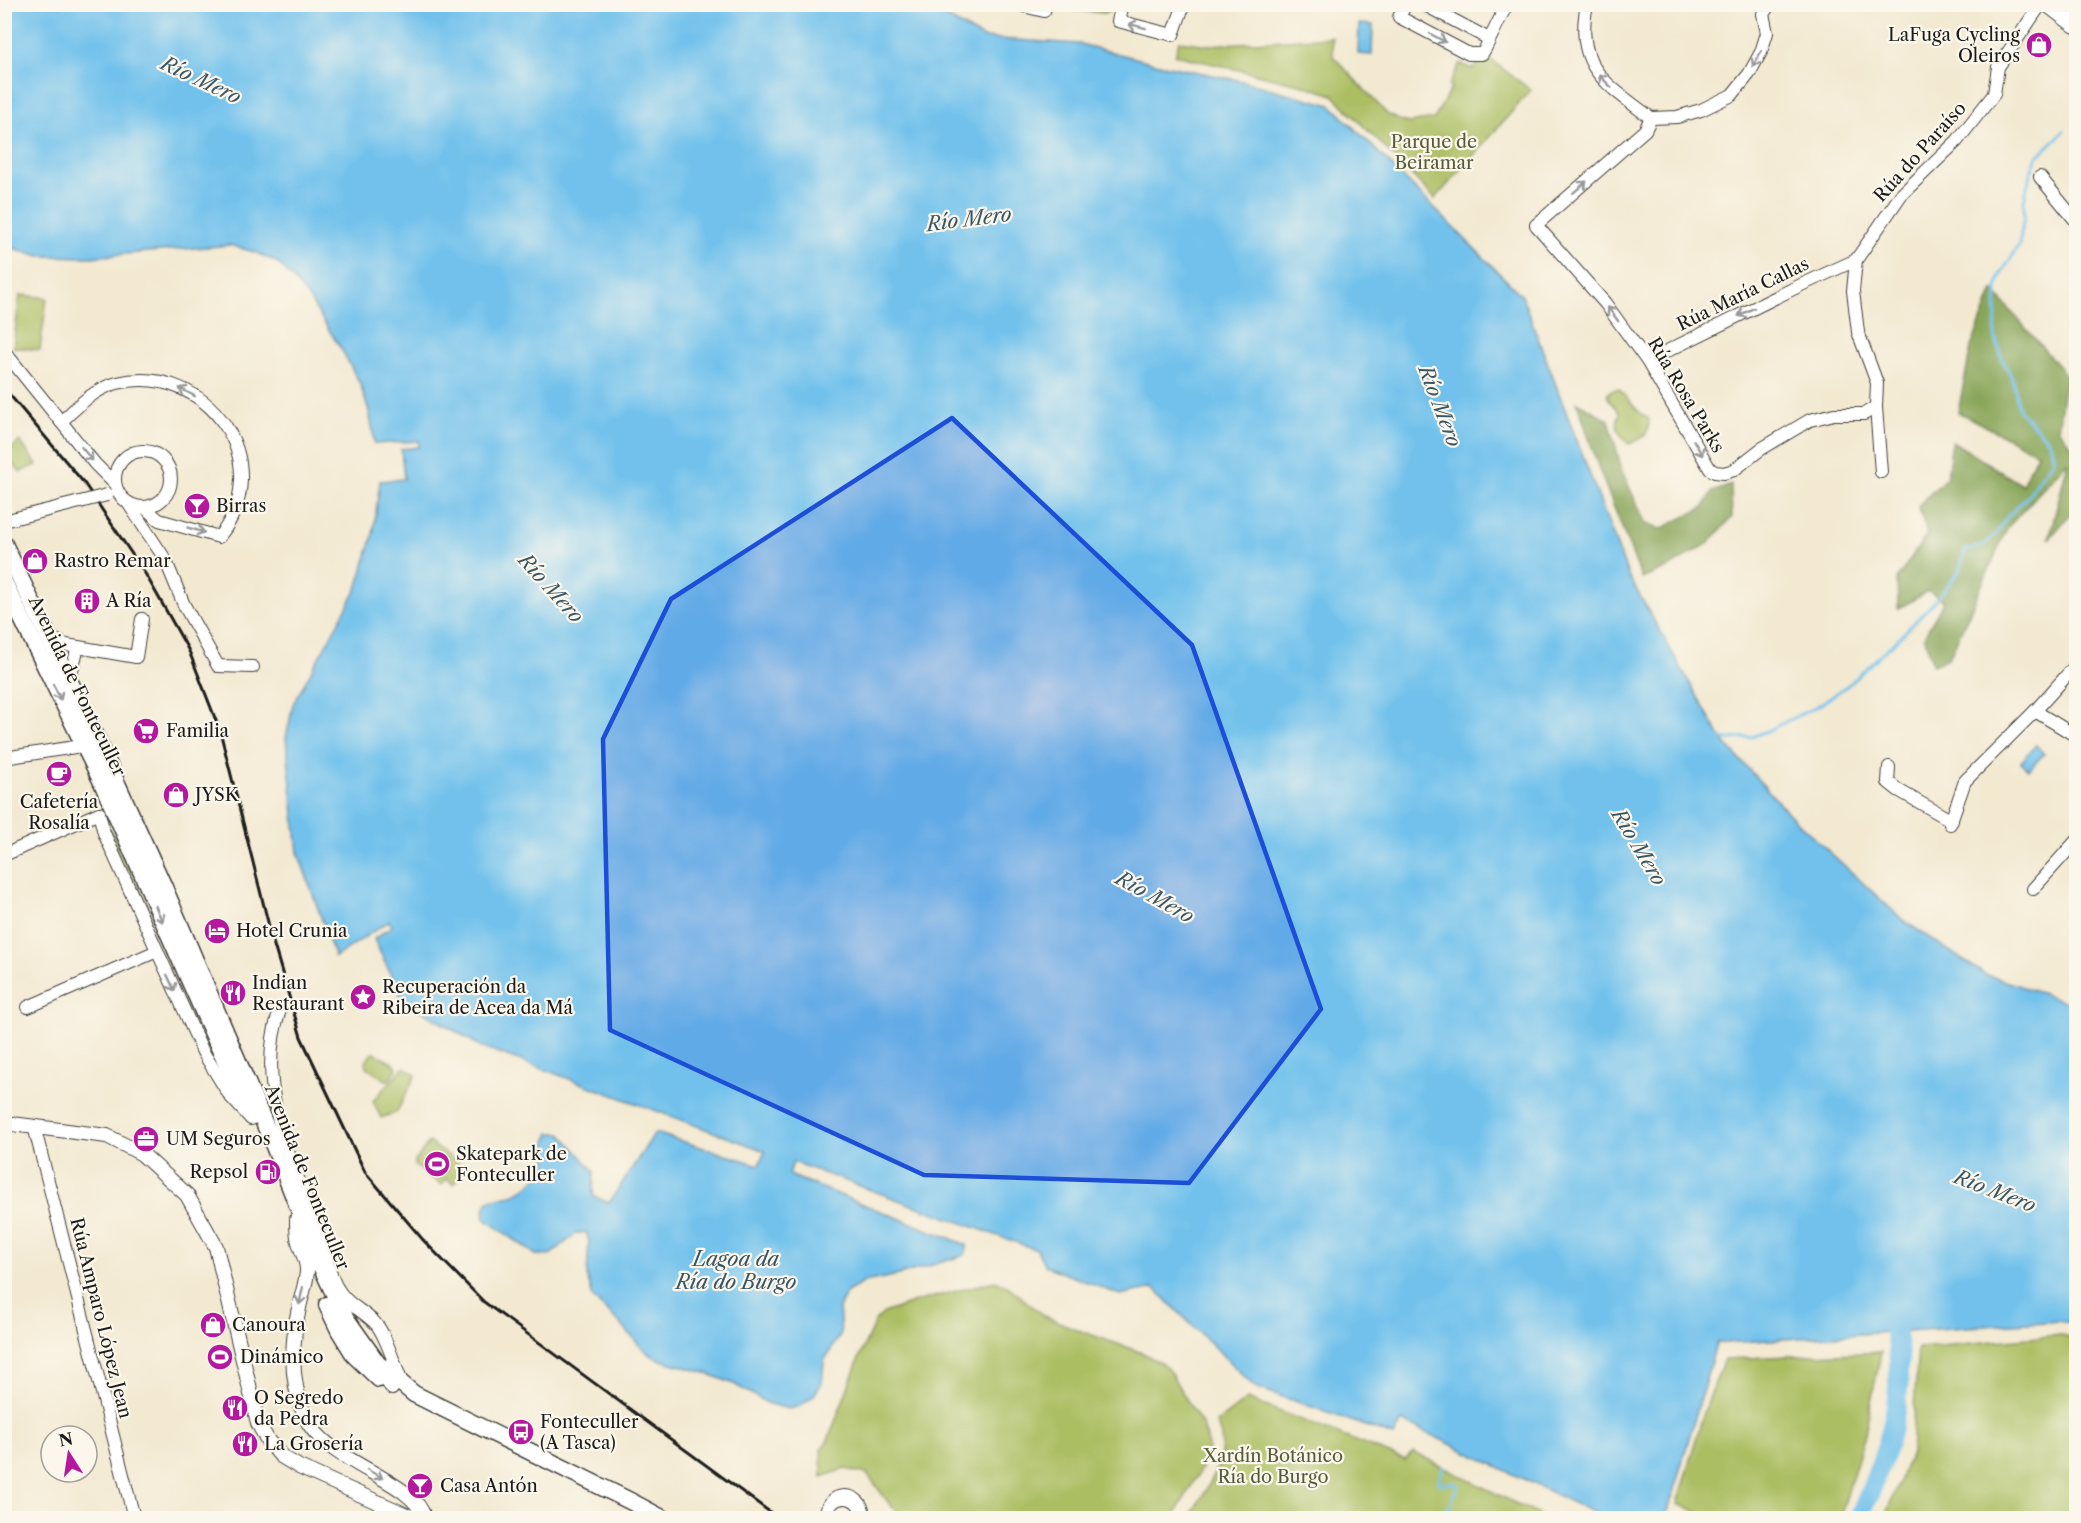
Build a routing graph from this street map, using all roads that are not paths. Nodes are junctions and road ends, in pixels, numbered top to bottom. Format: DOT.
graph roads {
  1 [pos="1015,4"];
  2 [pos="1046,4"];
  3 [pos="1122,4"];
  4 [pos="1184,4"];
  5 [pos="1406,4"];
  6 [pos="1423,4"];
  7 [pos="1507,4"];
  8 [pos="1587,4"];
  9 [pos="1770,4"];
  10 [pos="2041,4"];
  11 [pos="2051,4"];
  12 [pos="2076,23"];
  13 [pos="1489,39"];
  14 [pos="1651,118"];
  15 [pos="2040,177"];
  16 [pos="2076,221"];
  17 [pos="1856,260"];
  18 [pos="4,351"];
  19 [pos="1647,362"];
  20 [pos="1876,407"];
  21 [pos="61,422"];
  22 [pos="1881,471"];
  23 [pos="113,490"];
  24 [pos="128,503"];
  25 [pos="144,507"];
  26 [pos="4,521"];
  27 [pos="4,544"];
  28 [pos="4,582"];
  29 [pos="4,596"];
  30 [pos="142,619"];
  31 [pos="47,636"];
  32 [pos="78,648"];
  33 [pos="38,652"];
  34 [pos="2076,665"];
  35 [pos="253,667"];
  36 [pos="69,681"];
  37 [pos="79,703"];
  38 [pos="2035,711"];
  39 [pos="2076,736"];
  40 [pos="86,745"];
  41 [pos="4,758"];
  42 [pos="1888,767"];
  43 [pos="109,807"];
  44 [pos="2076,841"];
  45 [pos="4,855"];
  46 [pos="163,885"];
  47 [pos="2033,889"];
  48 [pos="157,951"];
  49 [pos="192,954"];
  50 [pos="28,1007"];
  51 [pos="280,1010"];
  52 [pos="211,1050"];
  53 [pos="4,1123"];
  54 [pos="34,1126"];
  55 [pos="297,1219"];
  56 [pos="326,1302"];
  57 [pos="383,1337"];
  58 [pos="365,1349"];
  59 [pos="397,1387"];
  60 [pos="134,1518"];
  61 [pos="413,1518"];
  62 [pos="424,1518"];
  63 [pos="648,1518"];
  64 [pos="662,1518"];
  65 [pos="827,1518"];
  66 [pos="862,1518"];
  1 -- 2 [label="street"];
  4 -- 3 [label="street, one-way"];
  5 -- 13 [label="street, one-way"];
  6 -- 13 [label="street"];
  7 -- 13 [label="street"];
  14 -- 8 [label="street, one-way"];
  9 -- 14 [label="street, one-way"];
  10 -- 17 [label="street, Rúa do Paraíso"];
  11 -- 12 [label="highway"];
  19 -- 14 [label="street, Rúa Rosa Parks, one-way"];
  15 -- 16 [label="street"];
  17 -- 19 [label="street, Rúa María Callas, one-way"];
  17 -- 20 [label="street, Rúa do Paraíso"];
  18 -- 21 [label="street"];
  19 -- 20 [label="street, Rúa Rosa Parks, one-way"];
  20 -- 22 [label="street, Rúa do Paraíso"];
  21 -- 23 [label="street, one-way"];
  25 -- 21 [label="street, one-way"];
  23 -- 24 [label="street"];
  23 -- 25 [label="street"];
  23 -- 26 [label="street, bridge"];
  24 -- 25 [label="street"];
  24 -- 35 [label="street"];
  27 -- 31 [label="main road, Avenida de Fonteculler"];
  28 -- 33 [label="main road, Avenida de Fonteculler"];
  29 -- 33 [label="street"];
  30 -- 32 [label="street"];
  31 -- 32 [label="street"];
  31 -- 36 [label="main road, Avenida de Fonteculler"];
  32 -- 36 [label="street"];
  33 -- 40 [label="main road, Avenida de Fonteculler, one-way"];
  34 -- 38 [label="street"];
  36 -- 37 [label="main road, Avenida de Fonteculler"];
  37 -- 40 [label="street, Avenida de Fonteculler"];
  37 -- 46 [label="main road, Avenida de Fonteculler"];
  38 -- 39 [label="street"];
  38 -- 42 [label="street"];
  40 -- 41 [label="street"];
  40 -- 43 [label="street, Avenida de Fonteculler"];
  40 -- 43 [label="main road, Avenida de Fonteculler"];
  43 -- 45 [label="street"];
  43 -- 46 [label="street"];
  43 -- 48 [label="street"];
  43 -- 52 [label="main road, Avenida de Fonteculler, one-way"];
  44 -- 47 [label="street"];
  46 -- 49 [label="main road, Avenida de Fonteculler"];
  48 -- 50 [label="street"];
  48 -- 52 [label="street, one-way"];
  49 -- 52 [label="main road"];
  49 -- 58 [label="main road, Avenida de Fonteculler"];
  51 -- 57 [label="street"];
  52 -- 55 [label="main road, Avenida de Fonteculler"];
  53 -- 54 [label="street"];
  54 -- 60 [label="street, Rúa Amparo López Jean"];
  54 -- 61 [label="street"];
  55 -- 56 [label="main road, Avenida de Fonteculler"];
  55 -- 62 [label="street, one-way"];
  56 -- 58 [label="street"];
  56 -- 59 [label="main road, Avenida de Fonteculler"];
  57 -- 58 [label="street"];
  57 -- 58 [label="street"];
  57 -- 59 [label="street"];
  58 -- 59 [label="main road, Avenida de Fonteculler"];
  59 -- 63 [label="main road, Avenida de Fonteculler"];
  59 -- 64 [label="main road, Avenida de Fonteculler"];
  65 -- 66 [label="street"];
}
